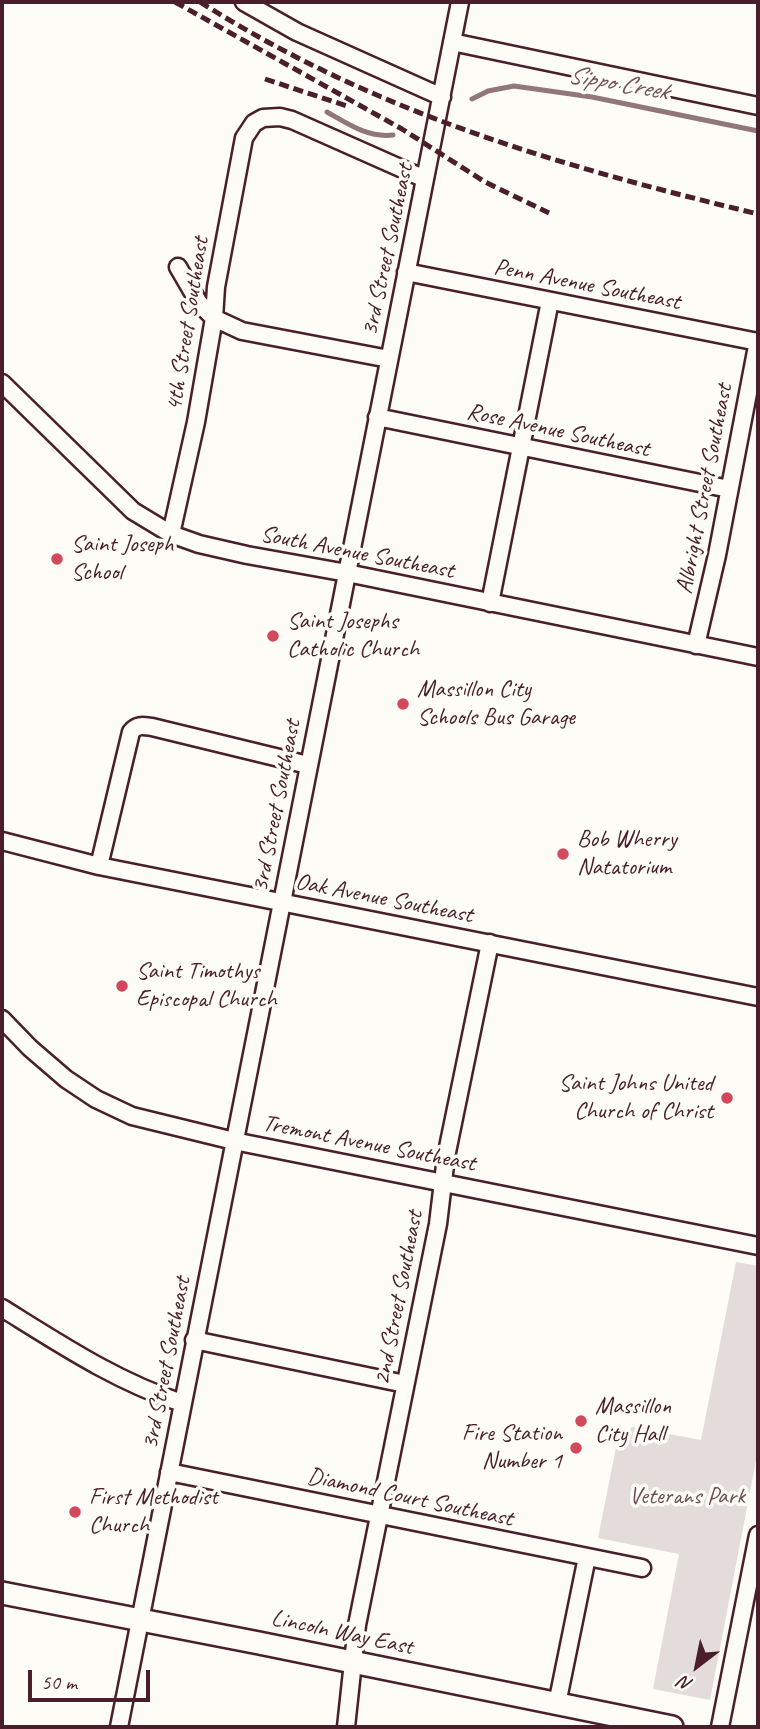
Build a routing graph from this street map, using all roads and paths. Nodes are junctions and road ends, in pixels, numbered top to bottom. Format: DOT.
graph roads {
  1 [pos="244,2"];
  2 [pos="460,2"];
  3 [pos="452,42"];
  4 [pos="442,97"];
  5 [pos="758,106"];
  6 [pos="425,179"];
  7 [pos="178,267"];
  8 [pos="406,272"];
  9 [pos="550,301"];
  10 [pos="214,317"];
  11 [pos="758,341"];
  12 [pos="389,359"];
  13 [pos="2,383"];
  14 [pos="377,418"];
  15 [pos="521,447"];
  16 [pos="729,489"];
  17 [pos="171,534"];
  18 [pos="347,573"];
  19 [pos="490,603"];
  20 [pos="696,645"];
  21 [pos="758,657"];
  22 [pos="308,765"];
  23 [pos="2,841"];
  24 [pos="99,866"];
  25 [pos="282,902"];
  26 [pos="490,943"];
  27 [pos="758,997"];
  28 [pos="2,1019"];
  29 [pos="234,1140"];
  30 [pos="443,1184"];
  31 [pos="758,1246"];
  32 [pos="2,1308"];
  33 [pos="194,1340"];
  34 [pos="405,1384"];
  35 [pos="182,1403"];
  36 [pos="169,1472"];
  37 [pos="379,1514"];
  38 [pos="758,1535"];
  39 [pos="587,1557"];
  40 [pos="642,1568"];
  41 [pos="2,1593"];
  42 [pos="140,1620"];
  43 [pos="353,1662"];
  44 [pos="556,1704"];
  45 [pos="118,1727"];
  46 [pos="346,1727"];
  47 [pos="672,1727"];
  48 [pos="720,1727"];
  1 -- 4 [label="street"];
  2 -- 3 [label="street, 3rd Street Southeast"];
  3 -- 4 [label="street, 3rd Street Southeast"];
  3 -- 5 [label="street"];
  4 -- 6 [label="street, 3rd Street Southeast"];
  6 -- 8 [label="street, 3rd Street Southeast"];
  6 -- 10 [label="street, 4th Street Southeast"];
  7 -- 10 [label="street"];
  8 -- 9 [label="street, Penn Avenue Southeast"];
  8 -- 12 [label="street, 3rd Street Southeast"];
  9 -- 11 [label="street, Penn Avenue Southeast"];
  9 -- 15 [label="street"];
  10 -- 12 [label="street"];
  10 -- 17 [label="street, 4th Street Southeast"];
  11 -- 16 [label="street, Albright Street Southeast"];
  12 -- 14 [label="street, 3rd Street Southeast"];
  13 -- 17 [label="street, South Avenue Southeast"];
  14 -- 15 [label="street, Rose Avenue Southeast"];
  14 -- 18 [label="street, 3rd Street Southeast"];
  15 -- 16 [label="street, Rose Avenue Southeast"];
  15 -- 19 [label="street"];
  16 -- 20 [label="street, Albright Street Southeast"];
  17 -- 18 [label="street, South Avenue Southeast"];
  18 -- 19 [label="street, South Avenue Southeast"];
  18 -- 22 [label="street, 3rd Street Southeast"];
  19 -- 20 [label="street, South Avenue Southeast"];
  20 -- 21 [label="street, South Avenue Southeast"];
  22 -- 24 [label="street"];
  22 -- 25 [label="street, 3rd Street Southeast"];
  23 -- 24 [label="street, Oak Avenue Southeast"];
  24 -- 25 [label="street, Oak Avenue Southeast"];
  25 -- 26 [label="street, Oak Avenue Southeast"];
  25 -- 29 [label="street, 3rd Street Southeast"];
  26 -- 27 [label="street, Oak Avenue Southeast"];
  26 -- 30 [label="street, 2nd Street Southeast"];
  28 -- 29 [label="street, Tremont Avenue Southeast"];
  29 -- 30 [label="street, Tremont Avenue Southeast"];
  29 -- 33 [label="street, 3rd Street Southeast"];
  30 -- 31 [label="street, Tremont Avenue Southeast"];
  30 -- 34 [label="street, 2nd Street Southeast"];
  32 -- 35 [label="street"];
  33 -- 34 [label="street"];
  33 -- 35 [label="street, 3rd Street Southeast"];
  34 -- 37 [label="street, 2nd Street Southeast"];
  35 -- 36 [label="street, 3rd Street Southeast"];
  36 -- 37 [label="street, Diamond Court Southeast"];
  36 -- 42 [label="street, 3rd Street Southeast"];
  37 -- 39 [label="street, Diamond Court Southeast"];
  37 -- 43 [label="street, 2nd Street Southeast"];
  38 -- 48 [label="street"];
  39 -- 40 [label="street, Diamond Court Southeast"];
  39 -- 44 [label="street"];
  41 -- 42 [label="main road, Lincoln Way East"];
  42 -- 43 [label="main road, Lincoln Way East"];
  42 -- 45 [label="street, 3rd Street Southeast"];
  43 -- 44 [label="main road, Lincoln Way East"];
  43 -- 46 [label="street, 2nd Street Southeast"];
  44 -- 47 [label="main road, Lincoln Way East"];
}
